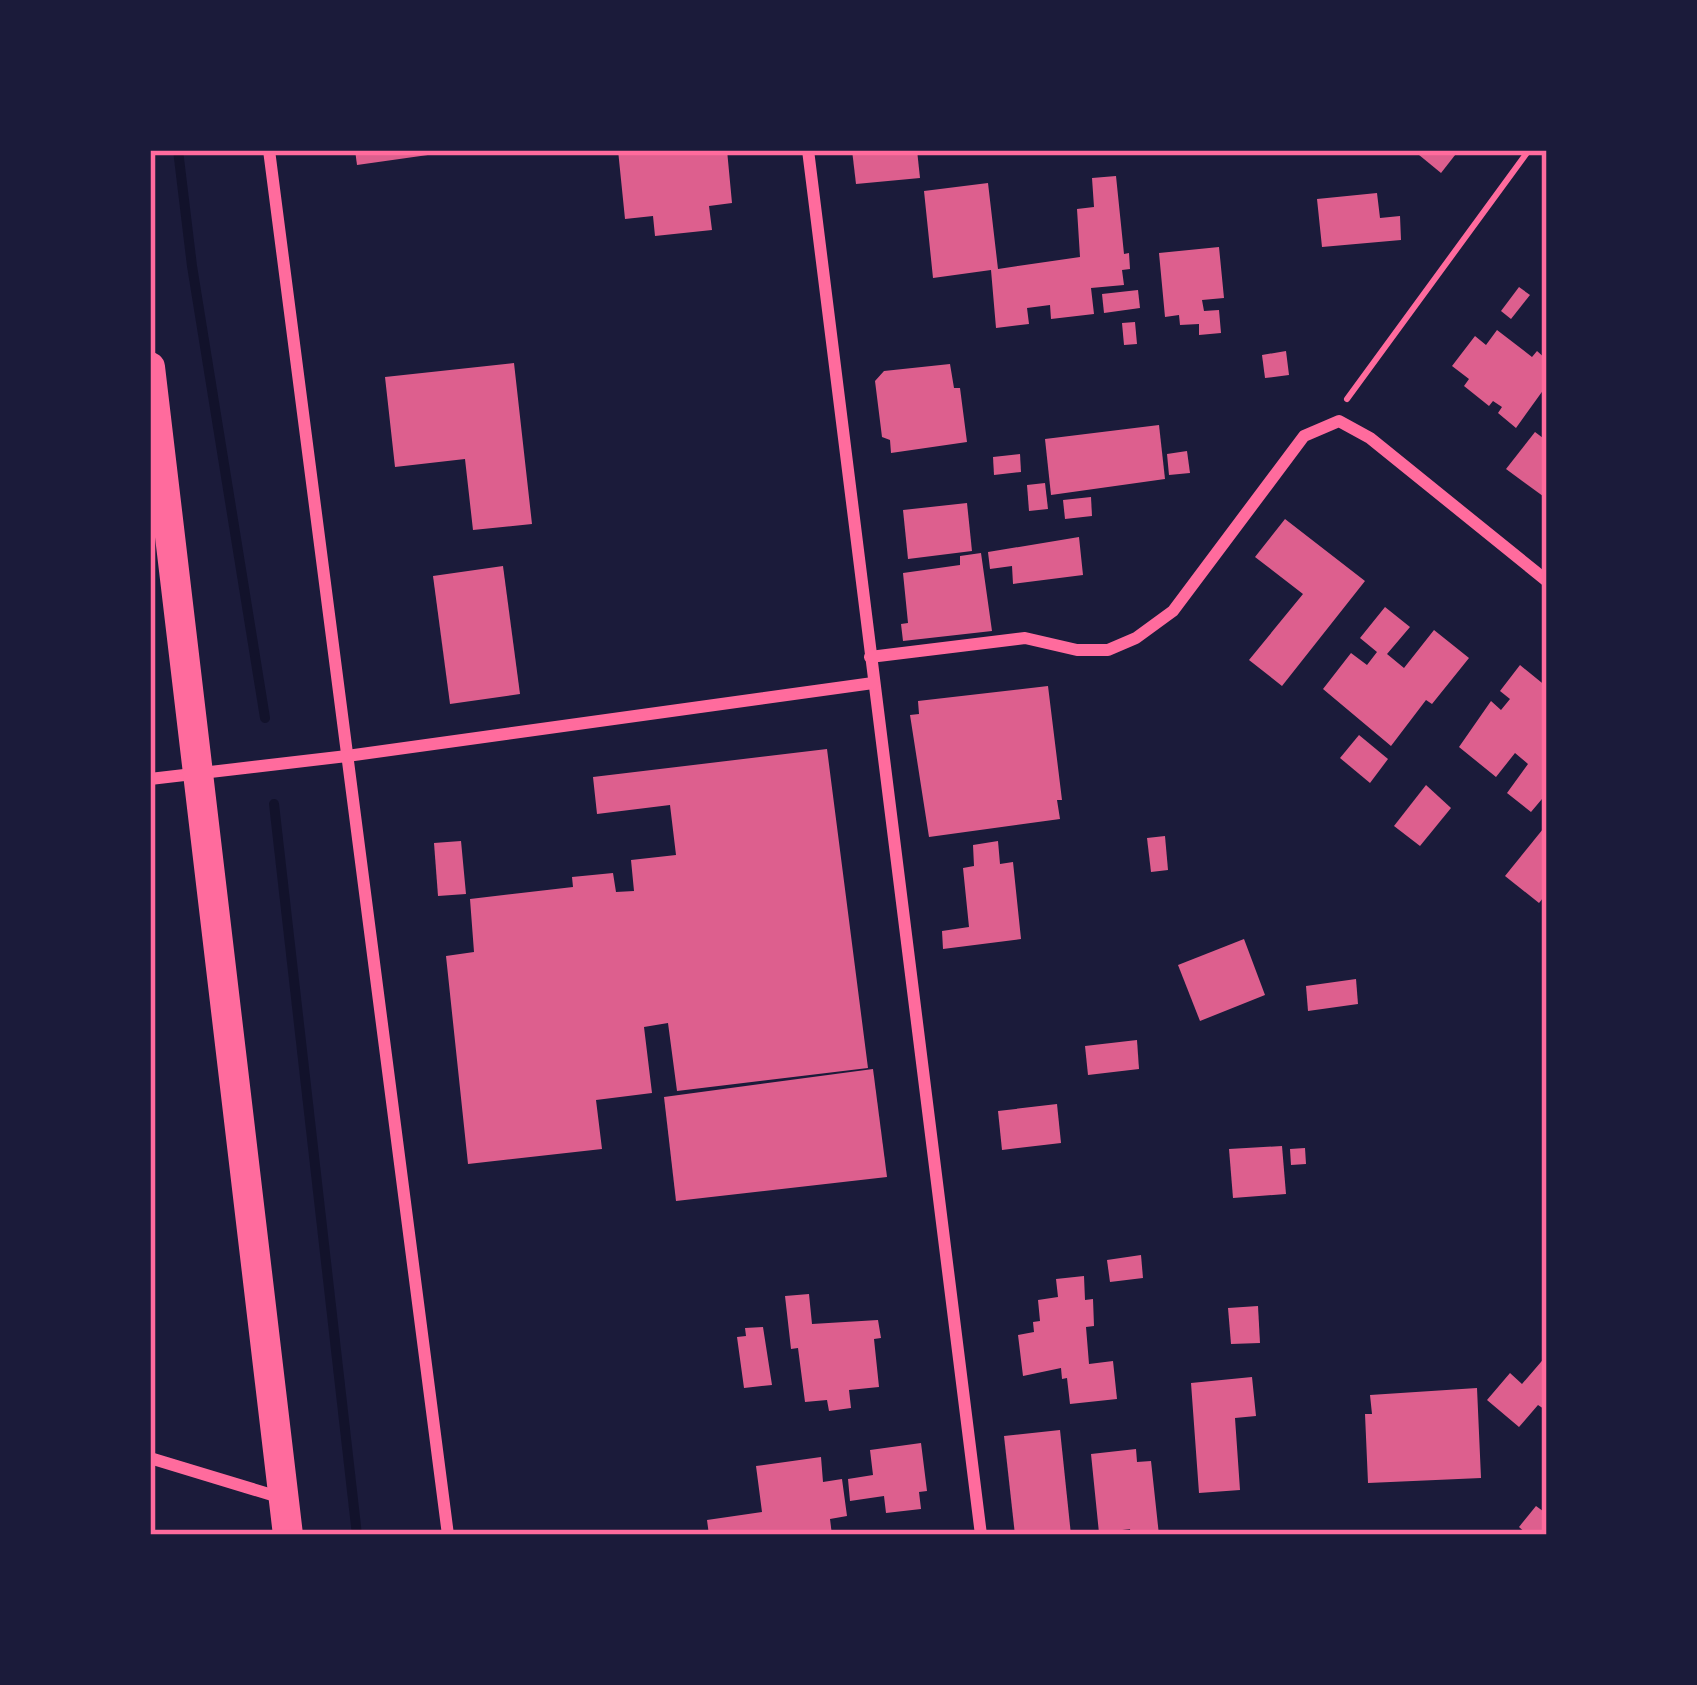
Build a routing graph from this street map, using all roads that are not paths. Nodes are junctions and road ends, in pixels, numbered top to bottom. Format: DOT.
graph roads {
  1 [pos="268,150"];
  2 [pos="808,150"];
  3 [pos="150,368"];
  4 [pos="1547,581"];
  5 [pos="870,657"];
  6 [pos="873,683"];
  7 [pos="347,756"];
  8 [pos="197,776"];
  9 [pos="150,779"];
  10 [pos="156,1460"];
  11 [pos="284,1498"];
  12 [pos="288,1535"];
  13 [pos="448,1535"];
  14 [pos="981,1535"];
  1 -- 7 [label="street"];
  2 -- 5 [label="street"];
  3 -- 8 [label="main road"];
  4 -- 5 [label="street"];
  5 -- 6 [label="street"];
  6 -- 7 [label="street"];
  6 -- 14 [label="street"];
  7 -- 8 [label="street"];
  7 -- 13 [label="street"];
  8 -- 9 [label="street"];
  8 -- 11 [label="main road"];
  10 -- 11 [label="street"];
  11 -- 12 [label="main road"];
}
